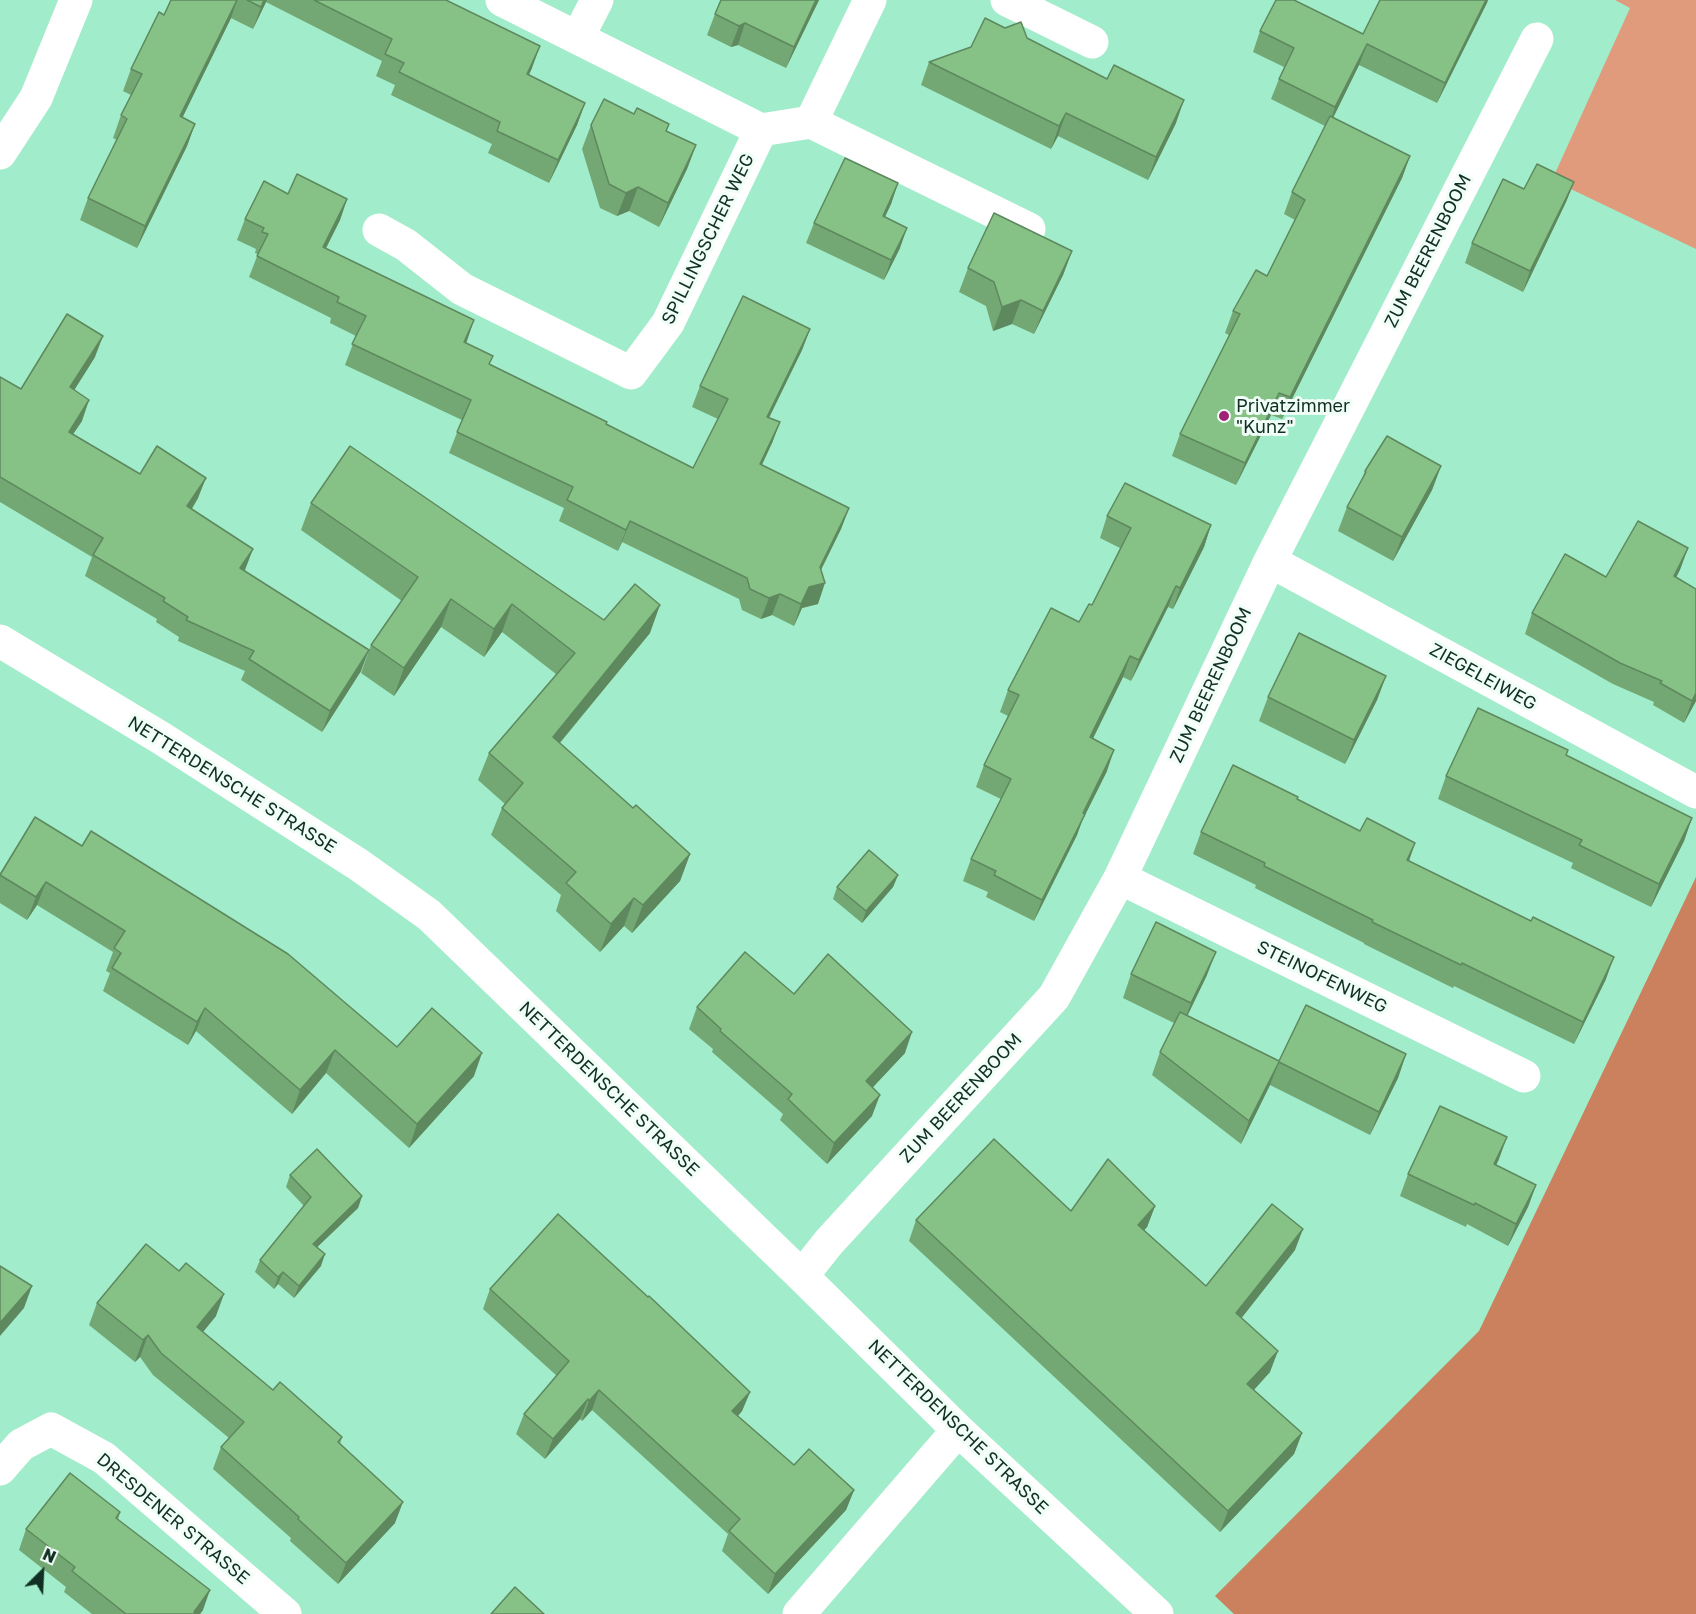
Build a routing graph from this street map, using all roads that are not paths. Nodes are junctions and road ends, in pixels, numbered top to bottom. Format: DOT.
graph roads {
  1 [pos="76,0"];
  2 [pos="502,0"];
  3 [pos="597,0"];
  4 [pos="870,0"];
  5 [pos="1007,0"];
  6 [pos="578,37"];
  7 [pos="1537,39"];
  8 [pos="1092,42"];
  9 [pos="811,122"];
  10 [pos="761,130"];
  11 [pos="0,153"];
  12 [pos="1029,229"];
  13 [pos="379,230"];
  14 [pos="1270,561"];
  15 [pos="0,641"];
  16 [pos="1696,792"];
  17 [pos="1120,878"];
  18 [pos="1524,1076"];
  19 [pos="802,1276"];
  20 [pos="958,1430"];
  21 [pos="0,1469"];
  22 [pos="285,1614"];
  23 [pos="799,1614"];
  24 [pos="1158,1614"];
  1 -- 11 [label="street"];
  2 -- 6 [label="street"];
  3 -- 6 [label="street"];
  4 -- 9 [label="street"];
  5 -- 8 [label="street"];
  6 -- 10 [label="street"];
  7 -- 14 [label="street, ZUM BEERENBOOM"];
  9 -- 10 [label="street"];
  9 -- 12 [label="street"];
  10 -- 13 [label="street, SPILLINGSCHER WEG"];
  14 -- 16 [label="street, ZIEGELEIWEG"];
  14 -- 17 [label="street, ZUM BEERENBOOM"];
  15 -- 19 [label="street, NETTERDENSCHE STRASSE"];
  17 -- 18 [label="street, STEINOFENWEG"];
  17 -- 19 [label="street, ZUM BEERENBOOM"];
  19 -- 20 [label="street, NETTERDENSCHE STRASSE"];
  20 -- 23 [label="street"];
  20 -- 24 [label="street, NETTERDENSCHE STRASSE"];
  21 -- 22 [label="street, DRESDENER STRASSE"];
}
